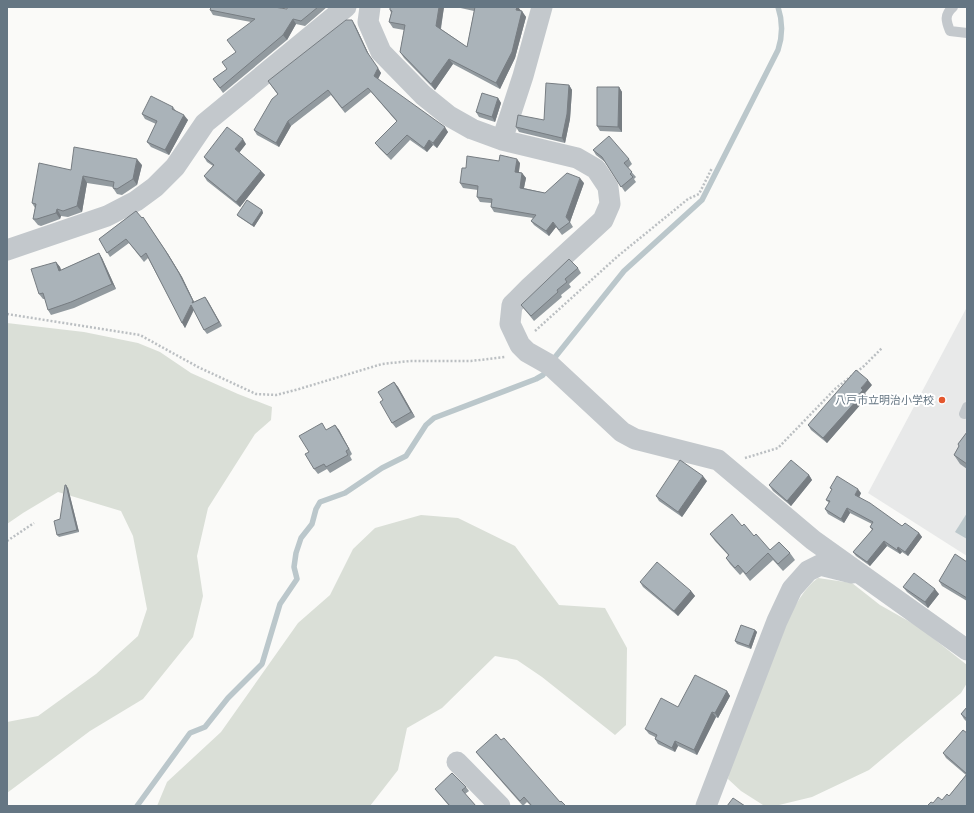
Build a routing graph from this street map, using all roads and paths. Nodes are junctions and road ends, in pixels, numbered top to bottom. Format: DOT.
graph roads {
  1 [pos="346,7"];
  2 [pos="370,7"];
  3 [pos="542,7"];
  4 [pos="953,7"];
  5 [pos="967,34"];
  6 [pos="502,140"];
  7 [pos="712,168"];
  8 [pos="7,250"];
  9 [pos="7,314"];
  10 [pos="882,348"];
  11 [pos="524,349"];
  12 [pos="728,468"];
  13 [pos="34,524"];
  14 [pos="7,541"];
  15 [pos="862,575"];
  16 [pos="967,650"];
  17 [pos="457,762"];
  18 [pos="500,806"];
  19 [pos="706,806"];
  1 -- 8 [label="street"];
  2 -- 6 [label="street"];
  3 -- 6 [label="street"];
  4 -- 5 [label="lane"];
  6 -- 11 [label="street"];
  7 -- 11 [label="path"];
  9 -- 11 [label="path"];
  10 -- 12 [label="path"];
  11 -- 12 [label="street"];
  12 -- 15 [label="street"];
  13 -- 14 [label="path"];
  15 -- 16 [label="street"];
  15 -- 19 [label="street"];
  17 -- 18 [label="street"];
}
